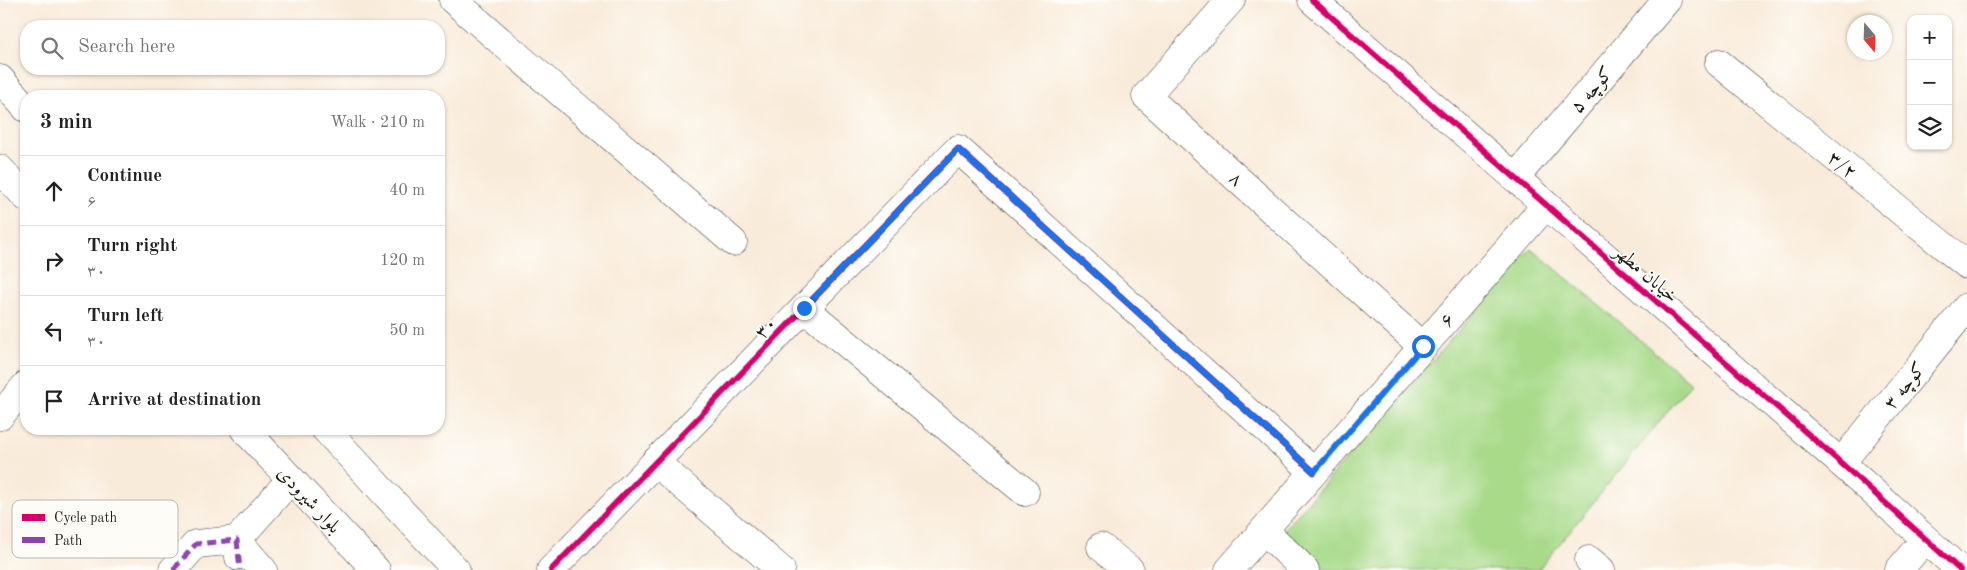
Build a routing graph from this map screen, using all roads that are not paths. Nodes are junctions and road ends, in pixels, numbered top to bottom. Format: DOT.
graph roads {
  1 [pos="1231,0"];
  2 [pos="1312,0"];
  3 [pos="1667,0"];
  4 [pos="462,3"];
  5 [pos="1719,63"];
  6 [pos="0,80"];
  7 [pos="20,102"];
  8 [pos="0,169"];
  9 [pos="1515,178"];
  10 [pos="20,191"];
  11 [pos="1546,205"];
  12 [pos="733,242"];
  13 [pos="1967,265"];
  14 [pos="1967,307"];
  15 [pos="804,308"];
  16 [pos="1423,346"];
  17 [pos="20,392"];
  18 [pos="0,416"];
  19 [pos="250,435"];
  20 [pos="331,435"];
  21 [pos="655,462"];
  22 [pos="1841,463"];
  23 [pos="1314,472"];
  24 [pos="291,479"];
  25 [pos="1025,492"];
  26 [pos="1264,530"];
  27 [pos="1925,539"];
  28 [pos="237,540"];
  29 [pos="1101,547"];
  30 [pos="173,570"];
  31 [pos="240,570"];
  32 [pos="263,570"];
  33 [pos="376,570"];
  34 [pos="456,570"];
  35 [pos="551,570"];
  36 [pos="781,570"];
  37 [pos="1130,570"];
  38 [pos="1229,570"];
  39 [pos="1306,570"];
  40 [pos="1899,570"];
  41 [pos="1960,570"];
  1 -- 16 [label="street, ۸"];
  2 -- 9 [label="street, خیابان مطهر"];
  3 -- 9 [label="street, کوچه ۵"];
  4 -- 12 [label="street"];
  5 -- 13 [label="street, ۳/۲"];
  6 -- 7 [label="street"];
  8 -- 10 [label="street"];
  9 -- 11 [label="street, خیابان مطهر"];
  11 -- 16 [label="street, ۶"];
  11 -- 22 [label="street, خیابان مطهر"];
  14 -- 22 [label="street, کوچه ۳"];
  15 -- 21 [label="street, ۳۰"];
  15 -- 23 [label="street, ۳۰"];
  15 -- 25 [label="street"];
  16 -- 23 [label="street, ۶"];
  17 -- 18 [label="street"];
  19 -- 24 [label="street, بلوار شیرودی"];
  20 -- 34 [label="street"];
  21 -- 35 [label="street, ۳۰"];
  21 -- 36 [label="street"];
  22 -- 27 [label="street, خیابان مطهر"];
  23 -- 26 [label="street, ۶"];
  24 -- 28 [label="street"];
  24 -- 33 [label="street, بلوار شیرودی"];
  26 -- 38 [label="street, ۶"];
  26 -- 39 [label="street"];
  27 -- 40 [label="street"];
  27 -- 41 [label="street, خیابان مطهر"];
  28 -- 30 [label="street"];
  28 -- 31 [label="street"];
  28 -- 32 [label="street"];
  29 -- 37 [label="street"];
}
